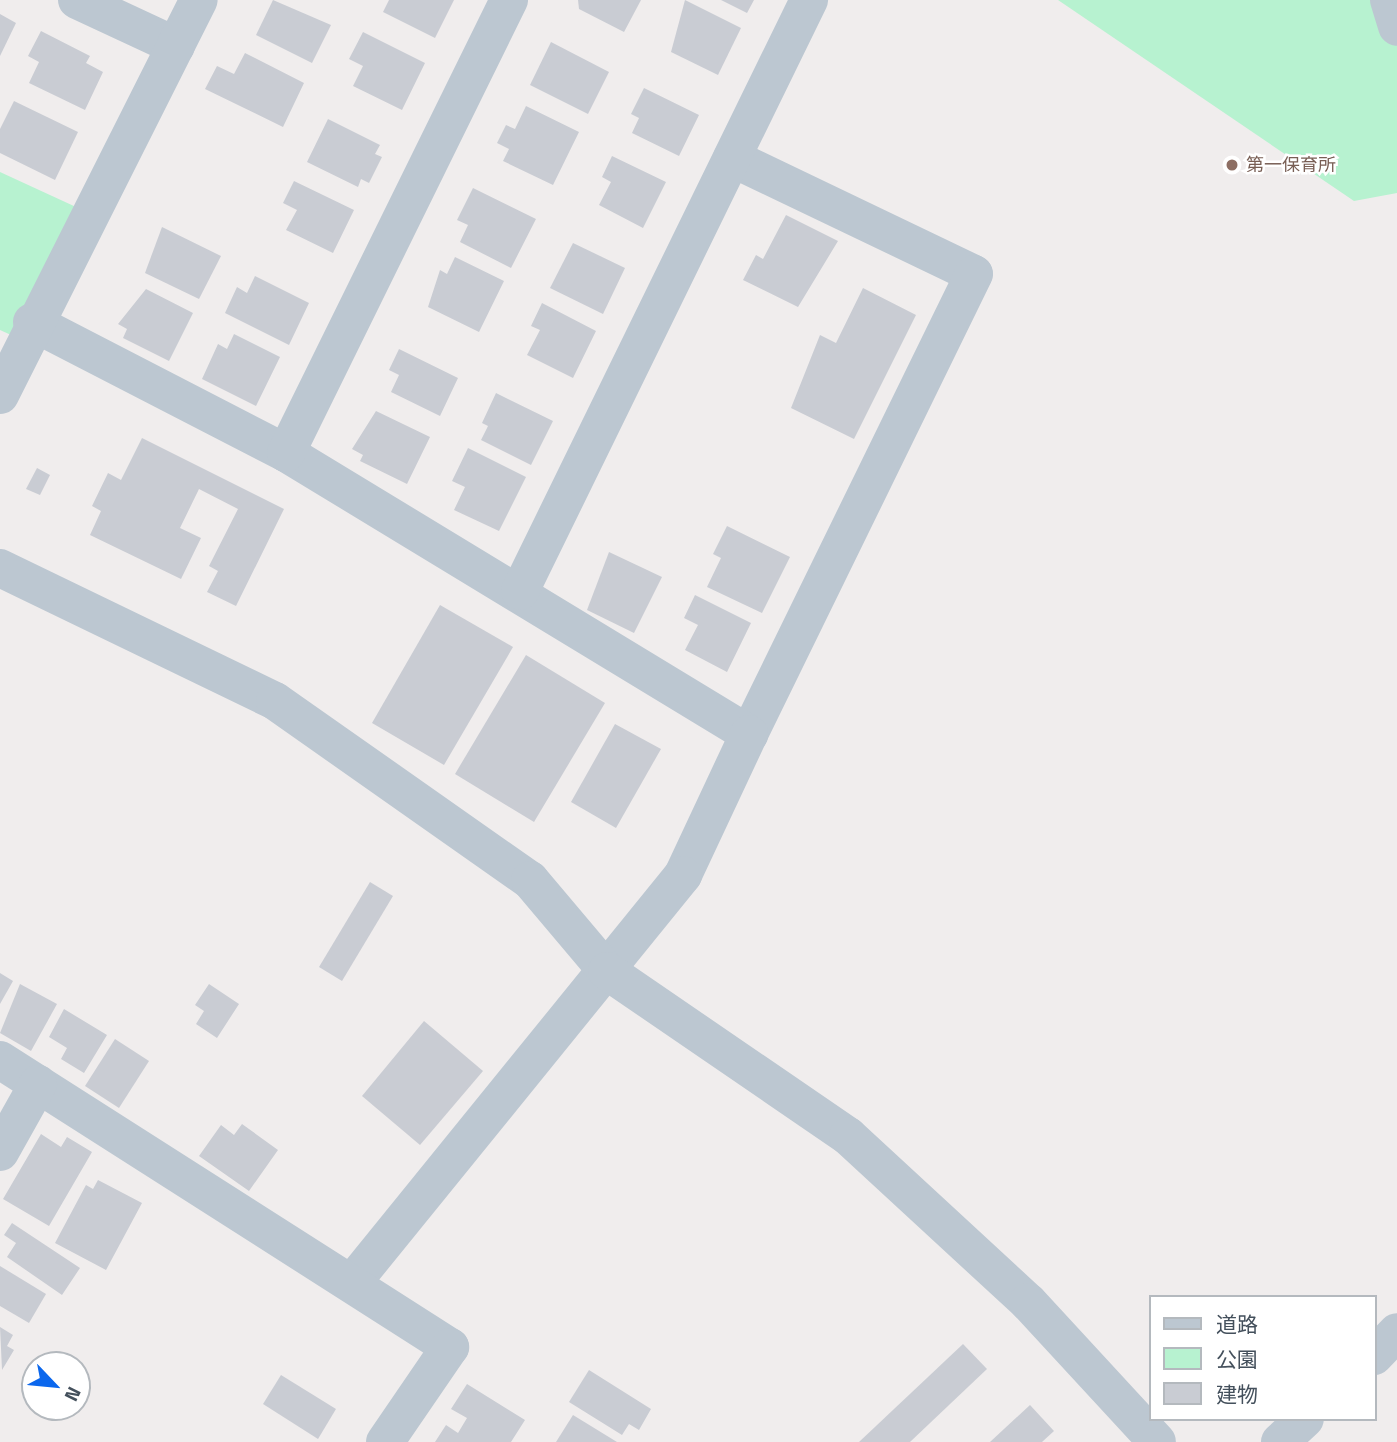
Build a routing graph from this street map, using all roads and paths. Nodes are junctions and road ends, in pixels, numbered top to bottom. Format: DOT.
graph roads {
  1 [pos="78,0"];
  2 [pos="199,0"];
  3 [pos="509,0"];
  4 [pos="809,0"];
  5 [pos="1389,0"];
  6 [pos="1397,27"];
  7 [pos="176,46"];
  8 [pos="732,158"];
  9 [pos="32,322"];
  10 [pos="0,395"];
  11 [pos="286,453"];
  12 [pos="0,568"];
  13 [pos="520,591"];
  14 [pos="749,734"];
  15 [pos="607,971"];
  16 [pos="0,1060"];
  17 [pos="38,1084"];
  18 [pos="0,1152"];
  19 [pos="352,1283"];
  20 [pos="1397,1332"];
  21 [pos="1376,1354"];
  22 [pos="1303,1421"];
  23 [pos="385,1442"];
  24 [pos="1157,1442"];
  25 [pos="1280,1442"];
  1 -- 7 [label="street"];
  2 -- 7 [label="street"];
  3 -- 11 [label="street"];
  4 -- 8 [label="street"];
  5 -- 6 [label="street"];
  7 -- 9 [label="street"];
  8 -- 13 [label="street"];
  8 -- 14 [label="street"];
  9 -- 10 [label="street"];
  9 -- 11 [label="street"];
  11 -- 13 [label="street"];
  12 -- 15 [label="street"];
  13 -- 14 [label="street"];
  14 -- 15 [label="street"];
  15 -- 19 [label="street"];
  15 -- 24 [label="street"];
  16 -- 17 [label="street"];
  17 -- 18 [label="street"];
  17 -- 19 [label="street"];
  19 -- 23 [label="street"];
  20 -- 21 [label="street"];
  22 -- 25 [label="street"];
}
